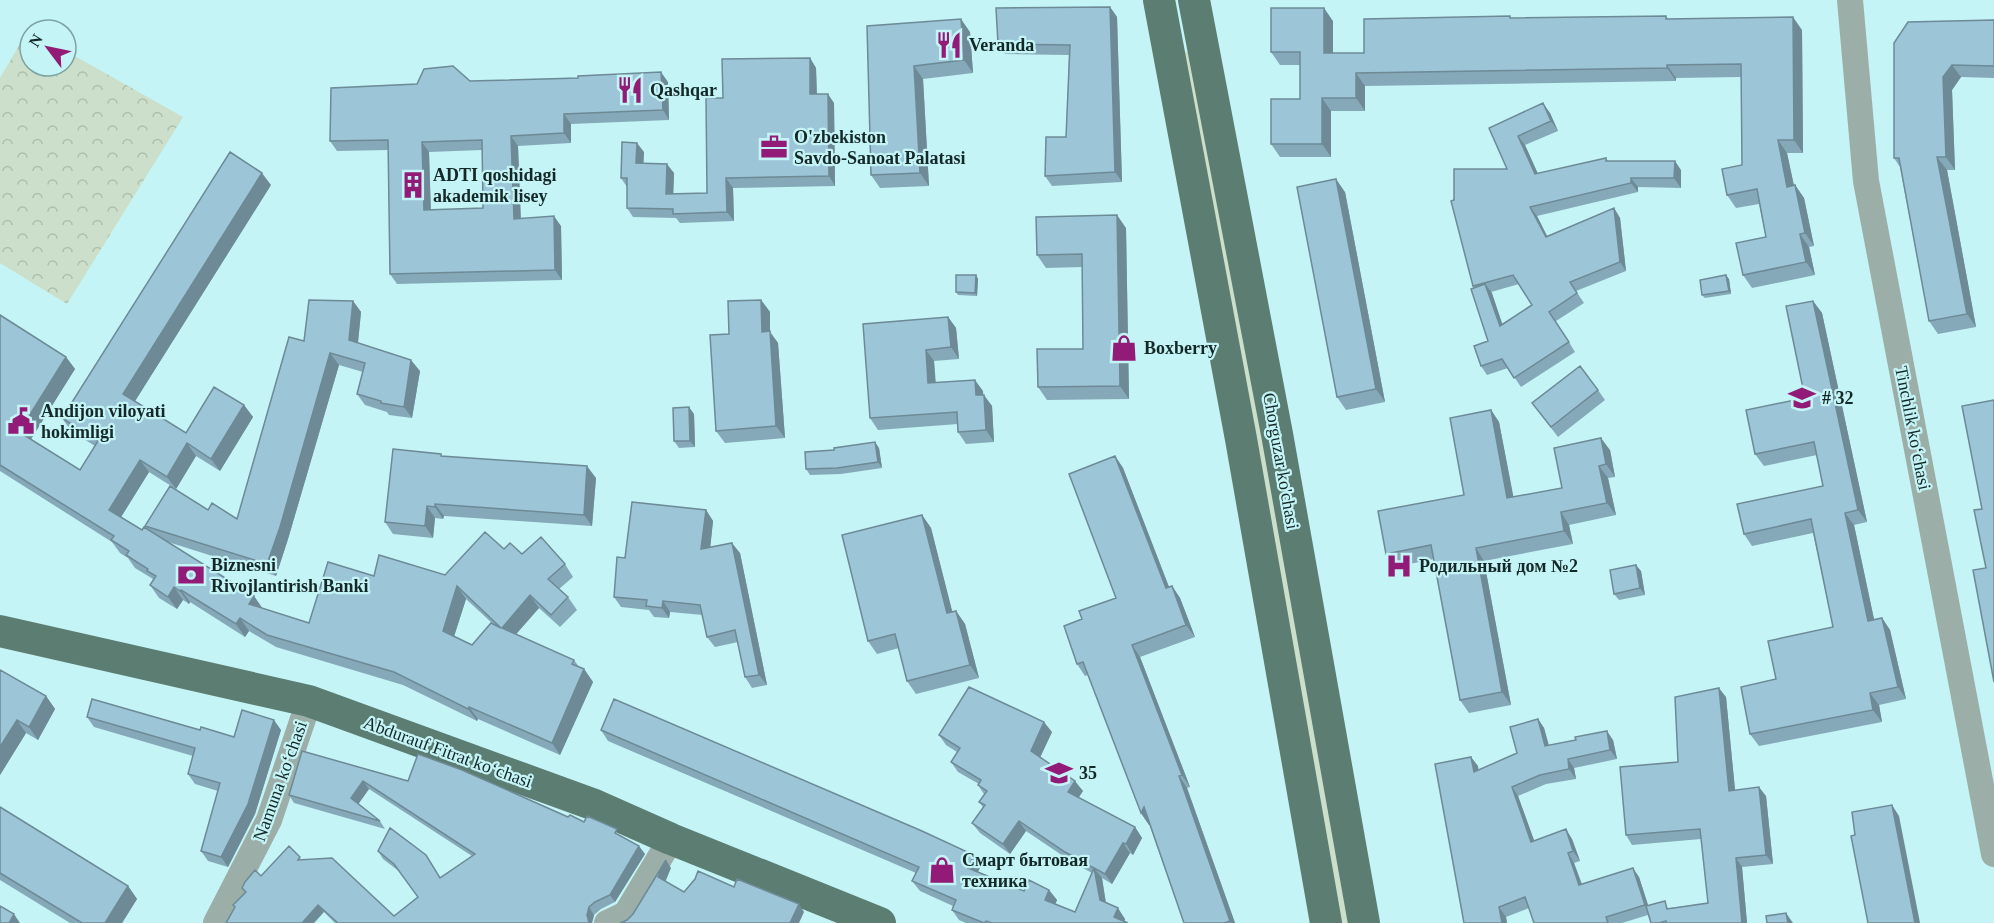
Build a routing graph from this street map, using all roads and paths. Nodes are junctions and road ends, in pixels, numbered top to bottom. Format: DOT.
graph roads {
  1 [pos="1159,0"];
  2 [pos="1194,0"];
  3 [pos="1850,0"];
  4 [pos="0,631"];
  5 [pos="309,701"];
  6 [pos="671,839"];
  7 [pos="1994,854"];
  8 [pos="216,923"];
  9 [pos="607,923"];
  10 [pos="878,923"];
  11 [pos="1326,923"];
  12 [pos="1364,923"];
  1 -- 11 [label="main road, Chorguzar ko'chasi"];
  2 -- 12 [label="main road, Chorguzar ko'chasi"];
  3 -- 7 [label="street, Tinchlik kо‘chasi"];
  4 -- 5 [label="main road, Abdurauf Fitrat koʻchasi"];
  5 -- 6 [label="main road, Abdurauf Fitrat koʻchasi"];
  5 -- 8 [label="street, Namuna koʻchasi"];
  6 -- 9 [label="street"];
  6 -- 10 [label="main road, Abdurauf Fitrat koʻchasi"];
}
